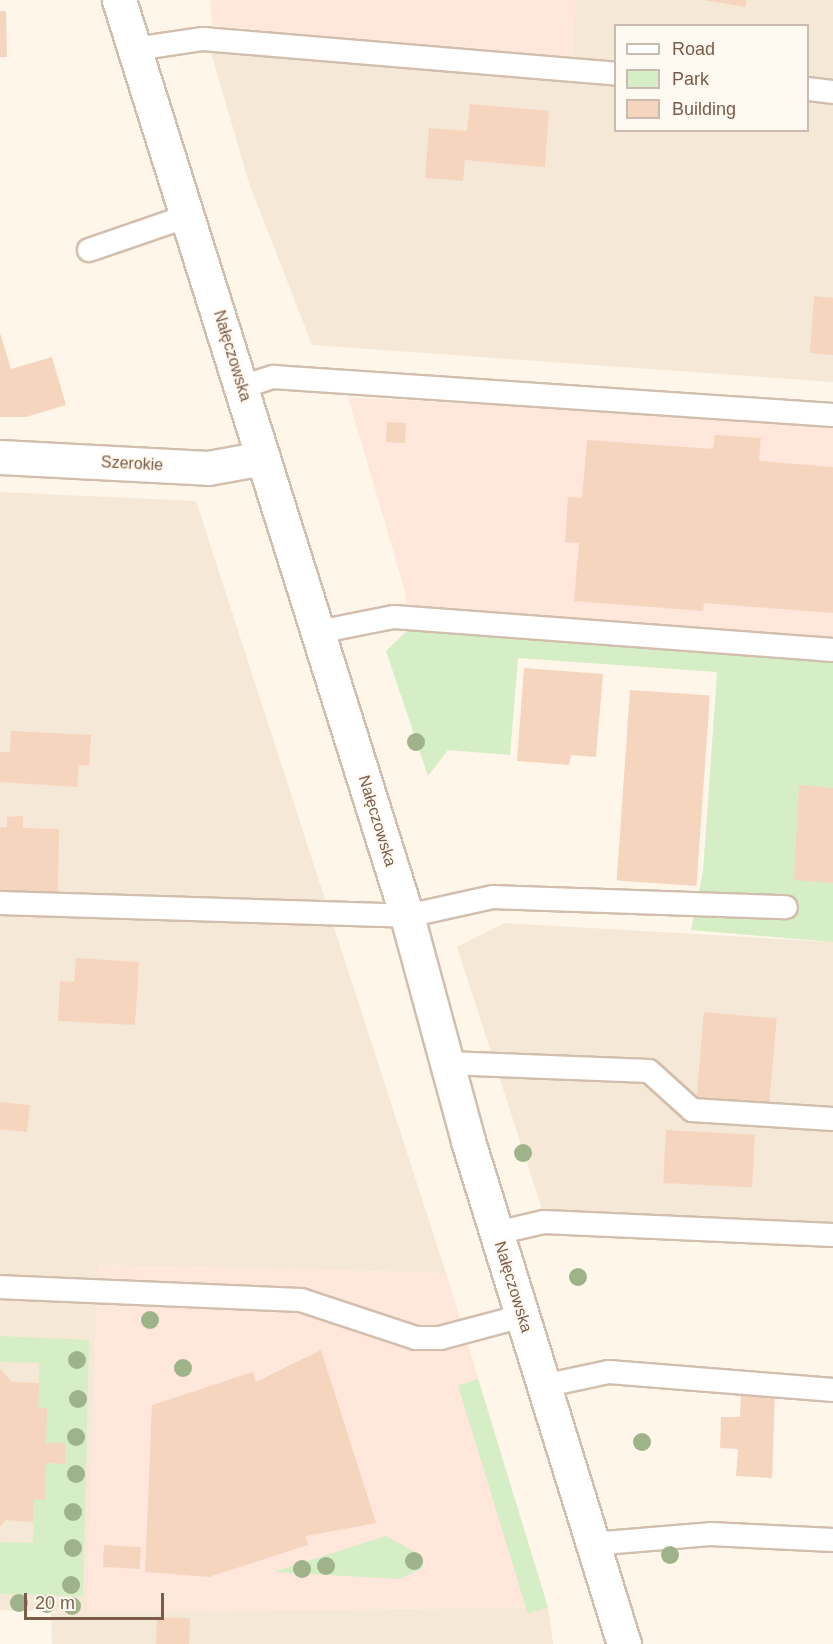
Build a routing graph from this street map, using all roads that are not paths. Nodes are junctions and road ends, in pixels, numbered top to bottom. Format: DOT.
graph roads {
  1 [pos="119,0"];
  2 [pos="135,49"];
  3 [pos="614,74"];
  4 [pos="809,90"];
  5 [pos="833,92"];
  6 [pos="188,216"];
  7 [pos="89,250"];
  8 [pos="242,387"];
  9 [pos="833,415"];
  10 [pos="0,457"];
  11 [pos="263,458"];
  12 [pos="318,632"];
  13 [pos="833,650"];
  14 [pos="0,903"];
  15 [pos="786,908"];
  16 [pos="407,916"];
  17 [pos="447,1063"];
  18 [pos="833,1119"];
  19 [pos="496,1233"];
  20 [pos="833,1235"];
  21 [pos="0,1287"];
  22 [pos="522,1316"];
  23 [pos="543,1386"];
  24 [pos="833,1390"];
  25 [pos="833,1540"];
  26 [pos="592,1544"];
  27 [pos="624,1644"];
  1 -- 2 [label="main road, Nałęczowska"];
  2 -- 3 [label="lane"];
  2 -- 6 [label="main road, Nałęczowska"];
  4 -- 5 [label="lane"];
  6 -- 7 [label="lane"];
  6 -- 8 [label="main road, Nałęczowska"];
  8 -- 9 [label="lane"];
  8 -- 11 [label="main road, Nałęczowska"];
  10 -- 11 [label="main road, Szerokie"];
  11 -- 12 [label="main road, Nałęczowska"];
  12 -- 13 [label="lane"];
  12 -- 16 [label="main road, Nałęczowska"];
  14 -- 16 [label="lane"];
  15 -- 16 [label="lane"];
  16 -- 17 [label="main road, Nałęczowska"];
  17 -- 18 [label="lane"];
  17 -- 19 [label="main road, Nałęczowska"];
  19 -- 20 [label="lane"];
  19 -- 22 [label="main road, Nałęczowska"];
  21 -- 22 [label="lane"];
  22 -- 23 [label="main road, Nałęczowska"];
  23 -- 24 [label="lane"];
  23 -- 26 [label="main road, Nałęczowska"];
  25 -- 26 [label="lane"];
  26 -- 27 [label="main road, Nałęczowska"];
}
